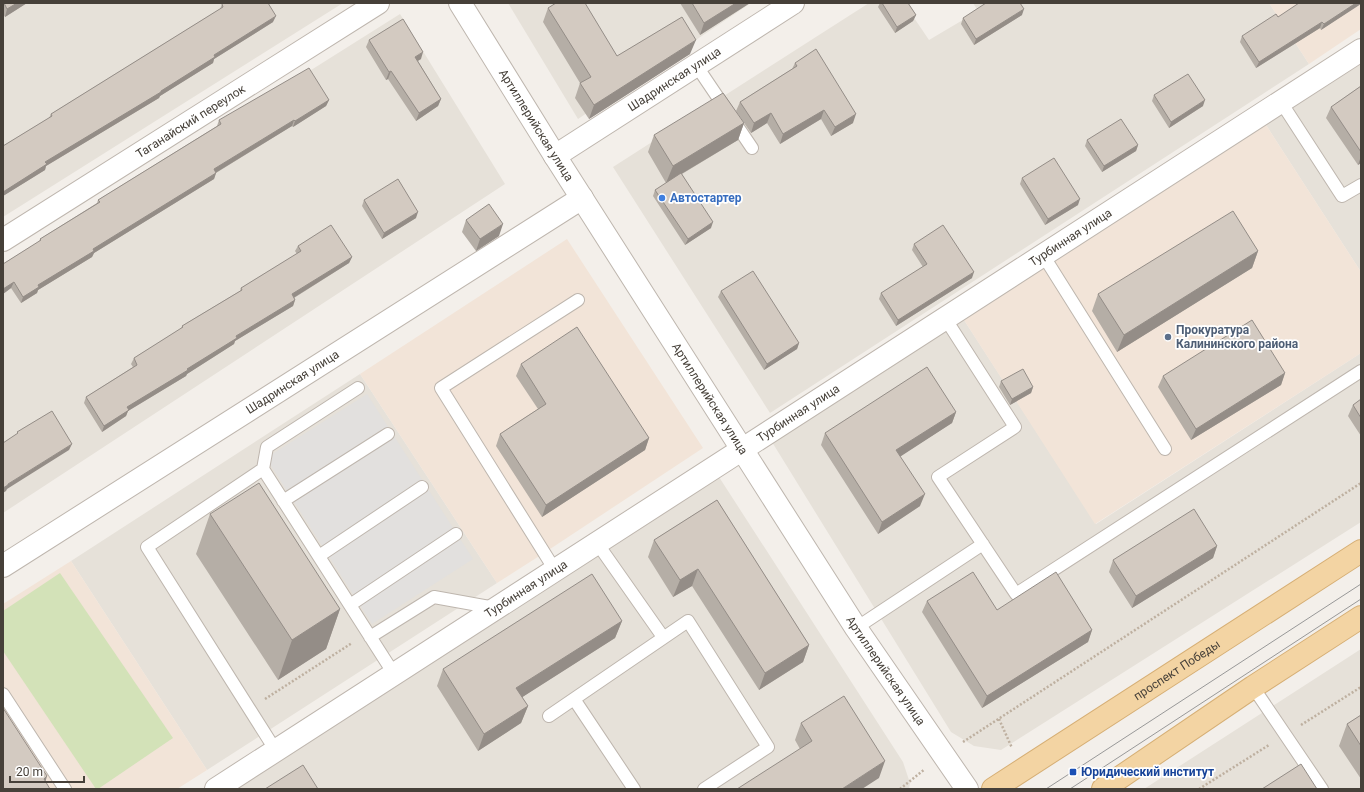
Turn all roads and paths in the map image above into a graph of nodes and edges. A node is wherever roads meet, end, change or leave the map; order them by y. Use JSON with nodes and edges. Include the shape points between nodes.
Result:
{"nodes":[{"id":1,"x":378,"y":3,"type":"edge"},
{"id":2,"x":460,"y":3,"type":"edge"},
{"id":3,"x":793,"y":3,"type":"edge"},
{"id":4,"x":1361,"y":50,"type":"edge"},
{"id":5,"x":696,"y":65,"type":"junction"},
{"id":6,"x":1281,"y":102,"type":"junction"},
{"id":7,"x":752,"y":148,"type":"dead end"},
{"id":8,"x":555,"y":156,"type":"junction"},
{"id":9,"x":1361,"y":185,"type":"edge"},
{"id":10,"x":582,"y":198,"type":"junction"},
{"id":11,"x":3,"y":240,"type":"edge"},
{"id":12,"x":1043,"y":255,"type":"junction"},
{"id":13,"x":578,"y":300,"type":"dead end"},
{"id":14,"x":945,"y":318,"type":"junction"},
{"id":15,"x":1361,"y":371,"type":"edge"},
{"id":16,"x":358,"y":388,"type":"dead end"},
{"id":17,"x":388,"y":434,"type":"dead end"},
{"id":18,"x":742,"y":449,"type":"junction"},
{"id":19,"x":1166,"y":449,"type":"dead end"},
{"id":20,"x":263,"y":469,"type":"junction"},
{"id":21,"x":1361,"y":483,"type":"edge"},
{"id":22,"x":422,"y":487,"type":"dead end"},
{"id":23,"x":283,"y":501,"type":"junction"},
{"id":24,"x":456,"y":534,"type":"dead end"},
{"id":25,"x":597,"y":543,"type":"junction"},
{"id":26,"x":983,"y":544,"type":"junction"},
{"id":27,"x":1361,"y":551,"type":"edge"},
{"id":28,"x":319,"y":556,"type":"junction"},
{"id":29,"x":3,"y":566,"type":"edge"},
{"id":30,"x":555,"y":570,"type":"junction"},
{"id":31,"x":350,"y":605,"type":"junction"},
{"id":32,"x":496,"y":608,"type":"junction"},
{"id":33,"x":1361,"y":617,"type":"edge"},
{"id":34,"x":856,"y":628,"type":"junction"},
{"id":35,"x":369,"y":635,"type":"junction"},
{"id":36,"x":663,"y":638,"type":"junction"},
{"id":37,"x":394,"y":674,"type":"junction"},
{"id":38,"x":1253,"y":687,"type":"junction"},
{"id":39,"x":1361,"y":687,"type":"edge"},
{"id":40,"x":3,"y":694,"type":"edge"},
{"id":41,"x":574,"y":699,"type":"junction"},
{"id":42,"x":249,"y":709,"type":"junction"},
{"id":43,"x":549,"y":716,"type":"dead end"},
{"id":44,"x":1286,"y":734,"type":"junction"},
{"id":45,"x":276,"y":751,"type":"junction"},
{"id":46,"x":943,"y":754,"type":"junction"},
{"id":47,"x":65,"y":789,"type":"edge"},
{"id":48,"x":216,"y":789,"type":"edge"},
{"id":49,"x":634,"y":789,"type":"edge"},
{"id":50,"x":704,"y":789,"type":"edge"},
{"id":51,"x":900,"y":789,"type":"edge"},
{"id":52,"x":967,"y":789,"type":"edge"},
{"id":53,"x":993,"y":789,"type":"edge"},
{"id":54,"x":1104,"y":789,"type":"edge"},
{"id":55,"x":1199,"y":789,"type":"edge"},
{"id":56,"x":1322,"y":789,"type":"edge"}],
"edges":[{"from":1,"to":11,"type":"street","name":"Таганайский переулок"},
{"from":2,"to":8,"type":"street","name":"Артиллерийская улица"},
{"from":3,"to":5,"type":"street","name":"Шадринская улица"},
{"from":4,"to":6,"type":"street","name":"Турбинная улица"},
{"from":5,"to":7,"type":"lane"},
{"from":5,"to":8,"type":"street","name":"Шадринская улица"},
{"from":6,"to":9,"type":"lane","via":[[1342,196]]},
{"from":6,"to":12,"type":"street","name":"Турбинная улица"},
{"from":8,"to":10,"type":"street","name":"Артиллерийская улица"},
{"from":10,"to":18,"type":"street","name":"Артиллерийская улица"},
{"from":10,"to":29,"type":"street","name":"Шадринская улица"},
{"from":12,"to":14,"type":"street","name":"Турбинная улица"},
{"from":12,"to":19,"type":"lane"},
{"from":13,"to":30,"type":"lane","via":[[441,388]]},
{"from":14,"to":18,"type":"street","name":"Турбинная улица"},
{"from":14,"to":26,"type":"lane","via":[[1015,427],[938,477]]},
{"from":15,"to":26,"type":"lane","via":[[1016,594]]},
{"from":16,"to":20,"type":"lane","via":[[267,447]]},
{"from":17,"to":23,"type":"lane"},
{"from":18,"to":25,"type":"street","name":"Турбинная улица"},
{"from":18,"to":34,"type":"street","name":"Артиллерийская улица"},
{"from":20,"to":23,"type":"lane"},
{"from":20,"to":42,"type":"lane","via":[[147,547]]},
{"from":21,"to":46,"type":"path"},
{"from":22,"to":28,"type":"lane"},
{"from":23,"to":28,"type":"lane"},
{"from":24,"to":31,"type":"lane"},
{"from":25,"to":30,"type":"street","name":"Турбинная улица"},
{"from":25,"to":36,"type":"lane"},
{"from":26,"to":34,"type":"lane"},
{"from":27,"to":53,"type":"main road","name":"проспект Победы"},
{"from":28,"to":31,"type":"lane"},
{"from":30,"to":32,"type":"street","name":"Турбинная улица"},
{"from":31,"to":35,"type":"lane"},
{"from":32,"to":35,"type":"lane","via":[[434,597]]},
{"from":32,"to":37,"type":"street","name":"Турбинная улица"},
{"from":33,"to":38,"type":"main road"},
{"from":34,"to":46,"type":"street","name":"Артиллерийская улица"},
{"from":35,"to":37,"type":"lane"},
{"from":35,"to":42,"type":"path"},
{"from":36,"to":41,"type":"lane"},
{"from":36,"to":50,"type":"lane","via":[[688,621],[768,746]]},
{"from":37,"to":45,"type":"street","name":"Турбинная улица"},
{"from":38,"to":44,"type":"lane"},
{"from":38,"to":54,"type":"main road"},
{"from":39,"to":44,"type":"path"},
{"from":40,"to":47,"type":"lane"},
{"from":41,"to":43,"type":"lane"},
{"from":41,"to":49,"type":"lane"},
{"from":42,"to":45,"type":"lane"},
{"from":44,"to":55,"type":"path"},
{"from":44,"to":56,"type":"lane"},
{"from":45,"to":48,"type":"street","name":"Турбинная улица"},
{"from":46,"to":51,"type":"path"},
{"from":46,"to":52,"type":"street","name":"Артиллерийская улица"}]}
